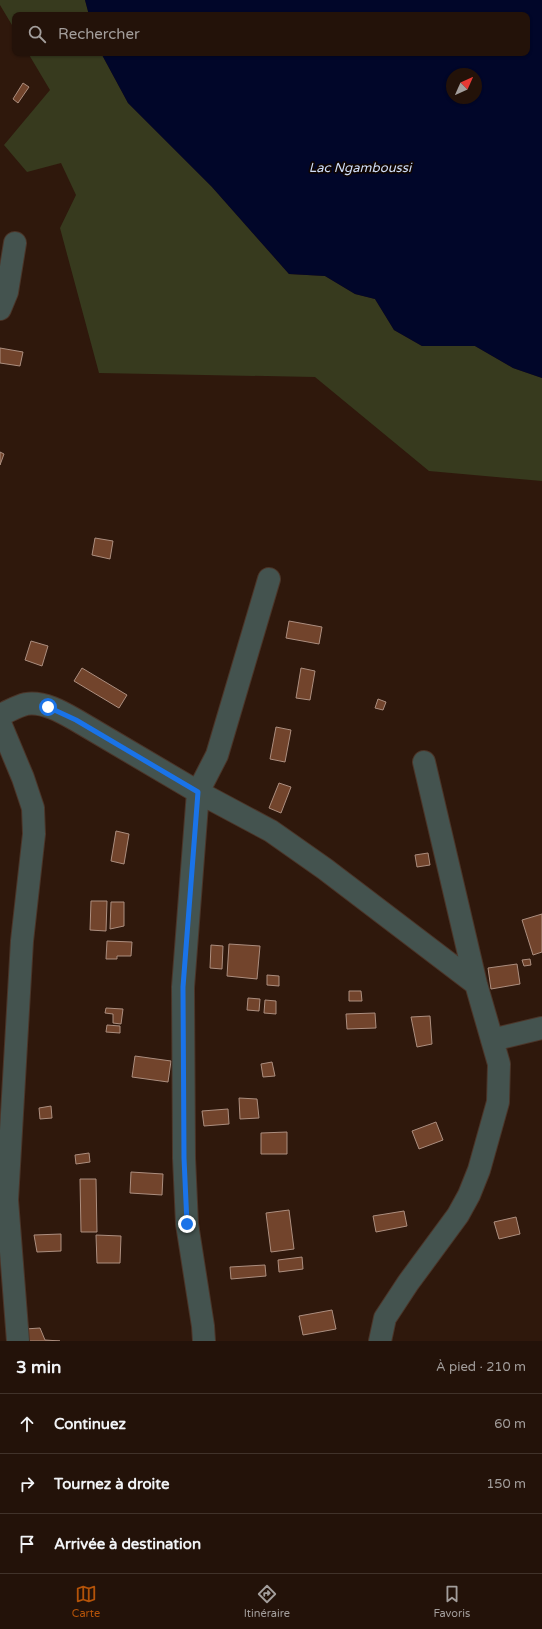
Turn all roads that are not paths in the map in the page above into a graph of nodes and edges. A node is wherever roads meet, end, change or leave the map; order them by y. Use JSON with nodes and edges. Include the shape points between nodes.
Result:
{"nodes":[{"id":1,"x":15,"y":243,"type":"dead end"},
{"id":2,"x":0,"y":309,"type":"edge"},
{"id":3,"x":269,"y":579,"type":"dead end"},
{"id":4,"x":0,"y":716,"type":"edge"},
{"id":5,"x":0,"y":723,"type":"edge"},
{"id":6,"x":424,"y":762,"type":"dead end"},
{"id":7,"x":198,"y":792,"type":"junction"},
{"id":8,"x":476,"y":984,"type":"junction"},
{"id":9,"x":542,"y":1028,"type":"edge"},
{"id":10,"x":492,"y":1040,"type":"junction"},
{"id":11,"x":18,"y":1341,"type":"edge"},
{"id":12,"x":204,"y":1341,"type":"edge"},
{"id":13,"x":380,"y":1341,"type":"edge"}],
"edges":[{"from":1,"to":2,"type":"street","via":[[7,292]]},
{"from":3,"to":7,"type":"street","via":[[217,755]]},
{"from":4,"to":7,"type":"street","via":[[25,704],[35,704],[62,712]]},
{"from":5,"to":11,"type":"street","via":[[33,808],[34,834],[22,941],[8,1200]]},
{"from":6,"to":8,"type":"street"},
{"from":7,"to":8,"type":"street","via":[[277,835]]},
{"from":7,"to":12,"type":"street","via":[[183,987],[184,1158],[187,1224],[204,1326]]},
{"from":8,"to":10,"type":"street"},
{"from":9,"to":10,"type":"street"},
{"from":10,"to":13,"type":"street","via":[[499,1064],[498,1102],[479,1170],[458,1215],[385,1318]]}]}
